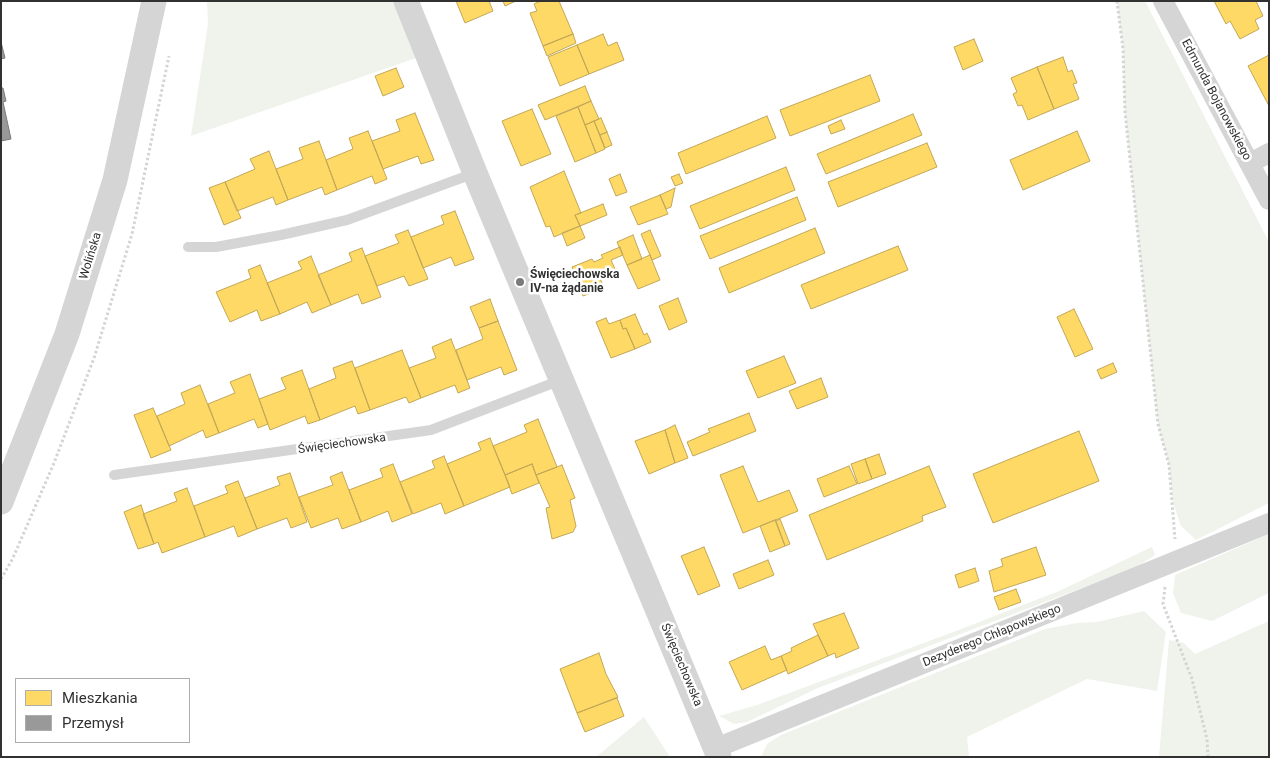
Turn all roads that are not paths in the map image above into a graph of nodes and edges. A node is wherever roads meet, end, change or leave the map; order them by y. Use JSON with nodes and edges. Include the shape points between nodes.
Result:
{"nodes":[{"id":1,"x":154,"y":1,"type":"edge"},
{"id":2,"x":406,"y":1,"type":"edge"},
{"id":3,"x":1163,"y":1,"type":"edge"},
{"id":4,"x":1269,"y":153,"type":"edge"},
{"id":5,"x":1250,"y":162,"type":"junction"},
{"id":6,"x":475,"y":173,"type":"junction"},
{"id":7,"x":1269,"y":200,"type":"edge"},
{"id":8,"x":188,"y":247,"type":"dead end"},
{"id":9,"x":562,"y":380,"type":"junction"},
{"id":10,"x":114,"y":475,"type":"dead end"},
{"id":11,"x":1,"y":502,"type":"edge"},
{"id":12,"x":1269,"y":523,"type":"edge"},
{"id":13,"x":718,"y":752,"type":"edge"}],
"edges":[{"from":1,"to":11,"type":"street","name":"Wolińska","via":[[115,180],[67,334]]},
{"from":2,"to":6,"type":"street","name":"Święciechowska"},
{"from":3,"to":5,"type":"street","name":"Edmunda Bojanowskiego"},
{"from":4,"to":5,"type":"street"},
{"from":5,"to":7,"type":"street","name":"Edmunda Bojanowskiego"},
{"from":6,"to":8,"type":"lane","via":[[347,220],[216,247]]},
{"from":6,"to":9,"type":"street","name":"Święciechowska"},
{"from":9,"to":10,"type":"lane","name":"Święciechowska","via":[[431,430]]},
{"from":9,"to":13,"type":"street","name":"Święciechowska"},
{"from":12,"to":13,"type":"street","name":"Dezyderego Chłapowskiego"}]}
